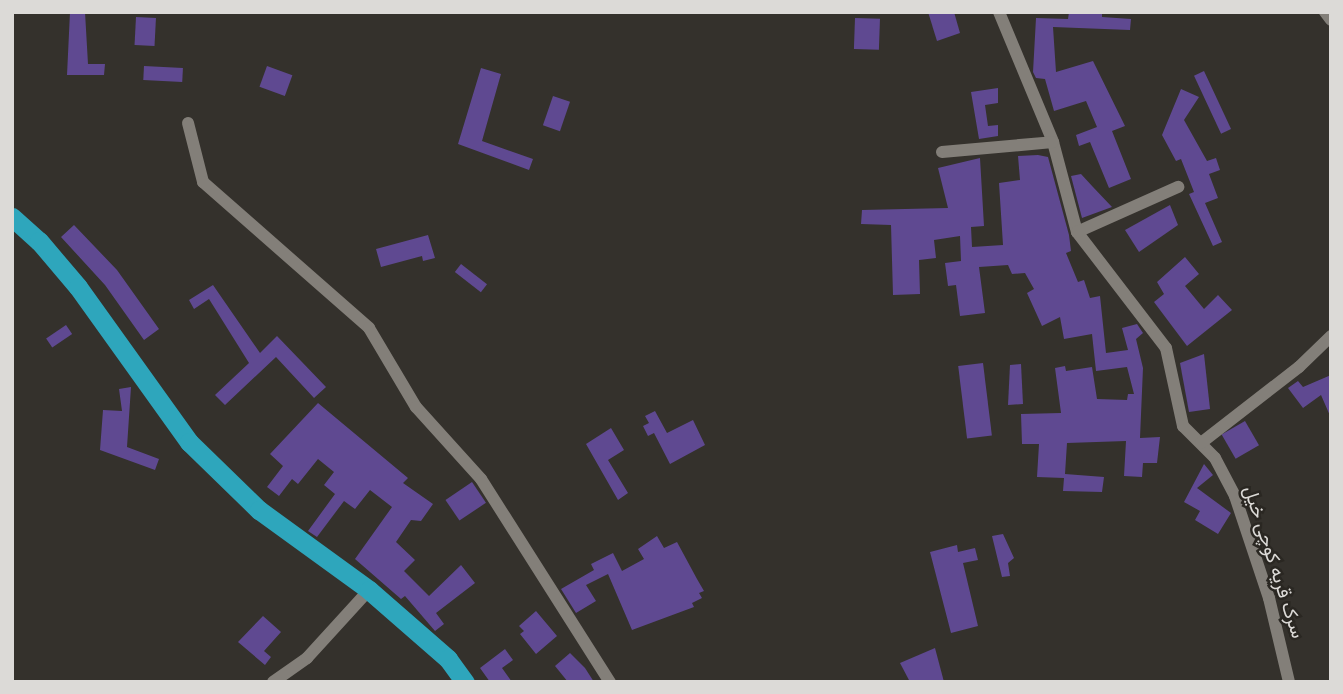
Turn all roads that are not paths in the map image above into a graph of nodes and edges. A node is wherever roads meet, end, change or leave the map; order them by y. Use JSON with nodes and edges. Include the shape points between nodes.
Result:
{"nodes":[{"id":1,"x":999,"y":12,"type":"edge"},
{"id":2,"x":1325,"y":12,"type":"edge"},
{"id":3,"x":1331,"y":20,"type":"edge"},
{"id":4,"x":188,"y":124,"type":"dead end"},
{"id":5,"x":1053,"y":142,"type":"junction"},
{"id":6,"x":942,"y":152,"type":"dead end"},
{"id":7,"x":1178,"y":187,"type":"dead end"},
{"id":8,"x":12,"y":217,"type":"edge"},
{"id":9,"x":1077,"y":232,"type":"junction"},
{"id":10,"x":1331,"y":336,"type":"edge"},
{"id":11,"x":1201,"y":443,"type":"junction"},
{"id":12,"x":369,"y":590,"type":"junction"},
{"id":13,"x":273,"y":682,"type":"edge"},
{"id":14,"x":465,"y":682,"type":"edge"},
{"id":15,"x":610,"y":682,"type":"edge"},
{"id":16,"x":1289,"y":682,"type":"edge"}],
"edges":[{"from":1,"to":5,"type":"street","name":"سرک قریه کوچی خیل"},
{"from":2,"to":3,"type":"street"},
{"from":4,"to":15,"type":"street","via":[[203,182],[369,328],[416,407],[481,479]]},
{"from":5,"to":6,"type":"street"},
{"from":5,"to":9,"type":"street","name":"سرک قریه کوچی خیل"},
{"from":7,"to":9,"type":"street"},
{"from":8,"to":12,"type":"highway","via":[[40,241],[78,287],[189,442],[259,510]]},
{"from":9,"to":11,"type":"street","name":"سرک قریه کوچی خیل","via":[[1166,348],[1183,426]]},
{"from":10,"to":11,"type":"street","via":[[1299,367]]},
{"from":11,"to":16,"type":"street","name":"سرک قریه کوچی خیل","via":[[1236,496],[1269,598]]},
{"from":12,"to":13,"type":"street","via":[[306,657]]},
{"from":12,"to":14,"type":"highway","via":[[447,659]]}]}
